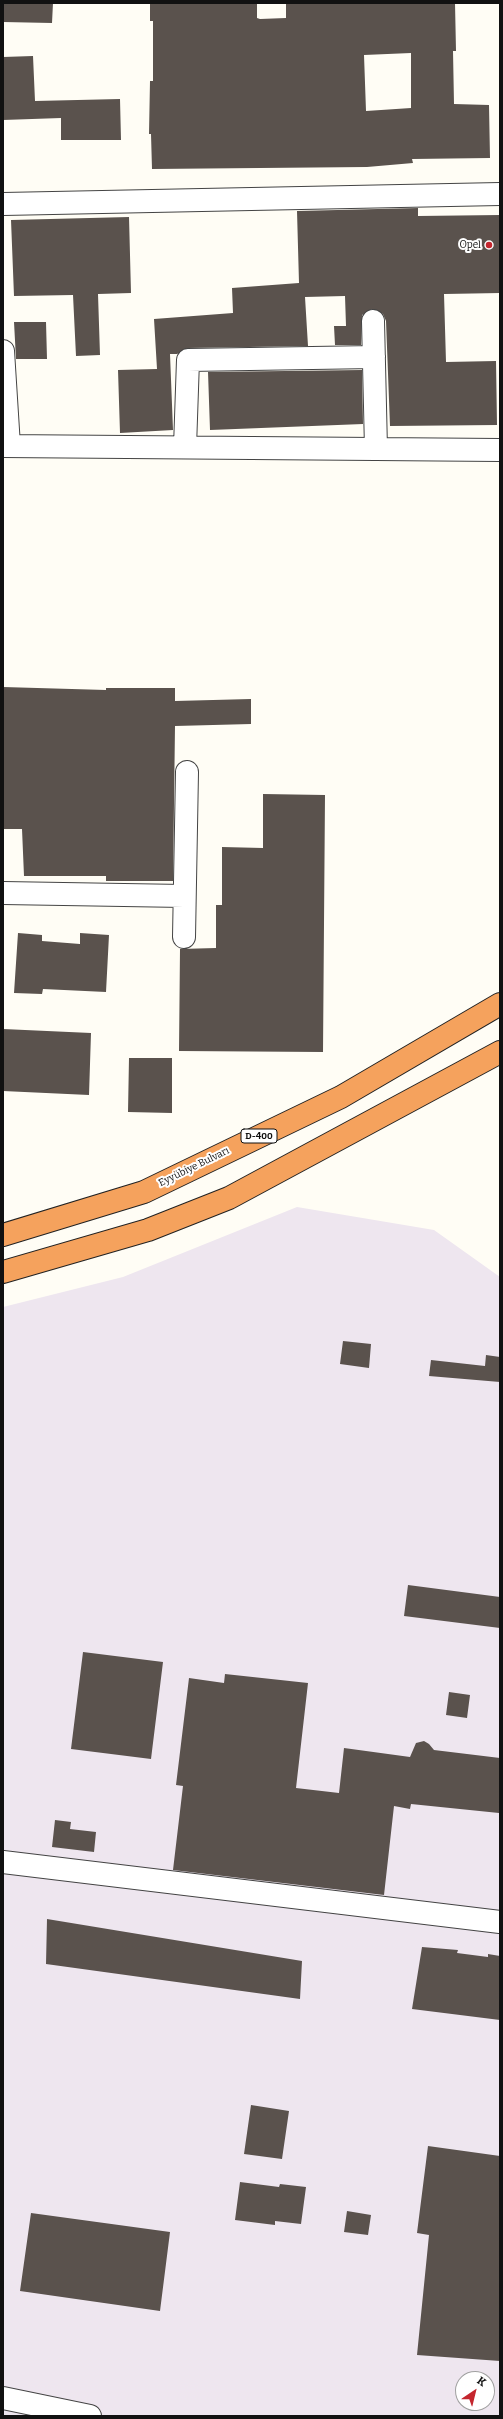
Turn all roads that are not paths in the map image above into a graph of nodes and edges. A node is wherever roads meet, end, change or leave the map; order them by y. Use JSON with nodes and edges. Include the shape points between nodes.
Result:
{"nodes":[{"id":1,"x":500,"y":194,"type":"edge"},
{"id":2,"x":3,"y":204,"type":"edge"},
{"id":3,"x":373,"y":321,"type":"dead end"},
{"id":4,"x":3,"y":351,"type":"edge"},
{"id":5,"x":374,"y":357,"type":"junction"},
{"id":6,"x":6,"y":446,"type":"edge"},
{"id":7,"x":185,"y":447,"type":"junction"},
{"id":8,"x":376,"y":449,"type":"junction"},
{"id":9,"x":500,"y":450,"type":"edge"},
{"id":10,"x":187,"y":772,"type":"dead end"},
{"id":11,"x":3,"y":894,"type":"edge"},
{"id":12,"x":184,"y":896,"type":"junction"},
{"id":13,"x":184,"y":937,"type":"dead end"},
{"id":14,"x":500,"y":1004,"type":"edge"},
{"id":15,"x":500,"y":1052,"type":"edge"},
{"id":16,"x":3,"y":1235,"type":"edge"},
{"id":17,"x":3,"y":1272,"type":"edge"},
{"id":18,"x":3,"y":1862,"type":"edge"},
{"id":19,"x":500,"y":1922,"type":"edge"},
{"id":20,"x":3,"y":2398,"type":"edge"},
{"id":21,"x":90,"y":2416,"type":"edge"}],
"edges":[{"from":1,"to":2,"type":"street"},
{"from":3,"to":5,"type":"street"},
{"from":4,"to":6,"type":"street"},
{"from":5,"to":7,"type":"street","via":[[188,360]]},
{"from":5,"to":8,"type":"street"},
{"from":6,"to":7,"type":"street"},
{"from":7,"to":8,"type":"street"},
{"from":8,"to":9,"type":"street"},
{"from":10,"to":12,"type":"street"},
{"from":11,"to":12,"type":"street"},
{"from":12,"to":13,"type":"street"},
{"from":14,"to":16,"type":"highway","name":"Eyyübiye Bulvarı","number":"D-400","via":[[341,1097],[144,1192]]},
{"from":15,"to":17,"type":"highway","via":[[229,1198],[148,1230]]},
{"from":18,"to":19,"type":"street"},
{"from":20,"to":21,"type":"street"}]}
